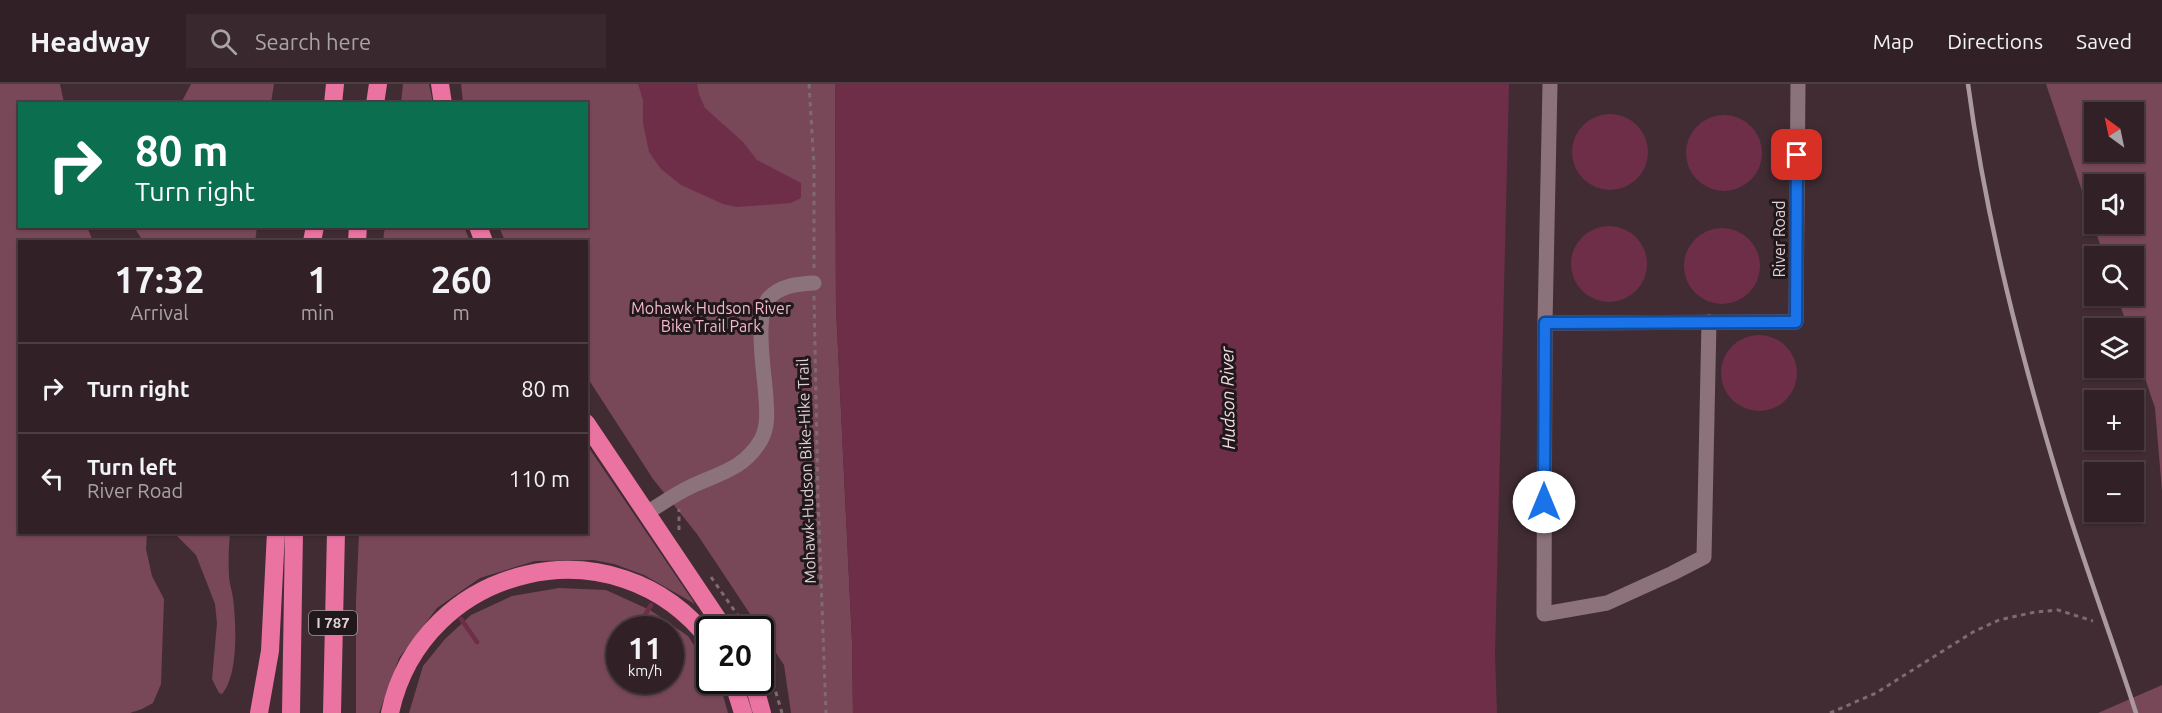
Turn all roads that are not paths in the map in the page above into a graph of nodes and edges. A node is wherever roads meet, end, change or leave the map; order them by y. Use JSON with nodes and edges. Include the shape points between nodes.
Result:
{"nodes":[{"id":1,"x":335,"y":84,"type":"edge"},
{"id":2,"x":378,"y":84,"type":"edge"},
{"id":3,"x":440,"y":84,"type":"edge"},
{"id":4,"x":1550,"y":84,"type":"edge"},
{"id":5,"x":1798,"y":84,"type":"edge"},
{"id":6,"x":333,"y":102,"type":"edge"},
{"id":7,"x":375,"y":102,"type":"edge"},
{"id":8,"x":443,"y":102,"type":"edge"},
{"id":9,"x":814,"y":283,"type":"road end"},
{"id":10,"x":1708,"y":322,"type":"junction"},
{"id":11,"x":1545,"y":323,"type":"junction"},
{"id":12,"x":588,"y":426,"type":"edge"},
{"id":13,"x":646,"y":513,"type":"junction"},
{"id":14,"x":276,"y":534,"type":"edge"},
{"id":15,"x":294,"y":534,"type":"edge"},
{"id":16,"x":336,"y":534,"type":"edge"},
{"id":17,"x":716,"y":616,"type":"edge"},
{"id":18,"x":696,"y":626,"type":"edge"},
{"id":19,"x":737,"y":694,"type":"edge"},
{"id":20,"x":757,"y":694,"type":"edge"},
{"id":21,"x":259,"y":713,"type":"edge"},
{"id":22,"x":291,"y":713,"type":"edge"},
{"id":23,"x":332,"y":713,"type":"edge"},
{"id":24,"x":390,"y":713,"type":"edge"},
{"id":25,"x":743,"y":713,"type":"edge"},
{"id":26,"x":762,"y":713,"type":"edge"}],
"edges":[{"from":1,"to":6,"type":"highway"},
{"from":2,"to":7,"type":"highway"},
{"from":3,"to":8,"type":"highway"},
{"from":4,"to":11,"type":"street"},
{"from":5,"to":10,"type":"street","name":"River Road","via":[[1796,322]]},
{"from":9,"to":13,"type":"street","via":[[782,289],[764,309],[767,421],[752,453],[733,469],[682,491]]},
{"from":10,"to":11,"type":"street"},
{"from":10,"to":11,"type":"street","via":[[1704,556],[1607,603],[1544,614]]},
{"from":12,"to":13,"type":"highway"},
{"from":13,"to":17,"type":"highway"},
{"from":14,"to":21,"type":"highway","via":[[270,651]]},
{"from":15,"to":22,"type":"highway","number":"I 787"},
{"from":16,"to":23,"type":"highway","number":"I 787"},
{"from":18,"to":24,"type":"highway","via":[[649,590],[597,572],[530,573],[508,579],[484,588],[442,617],[412,656]]},
{"from":19,"to":25,"type":"highway"},
{"from":20,"to":26,"type":"highway"}]}
